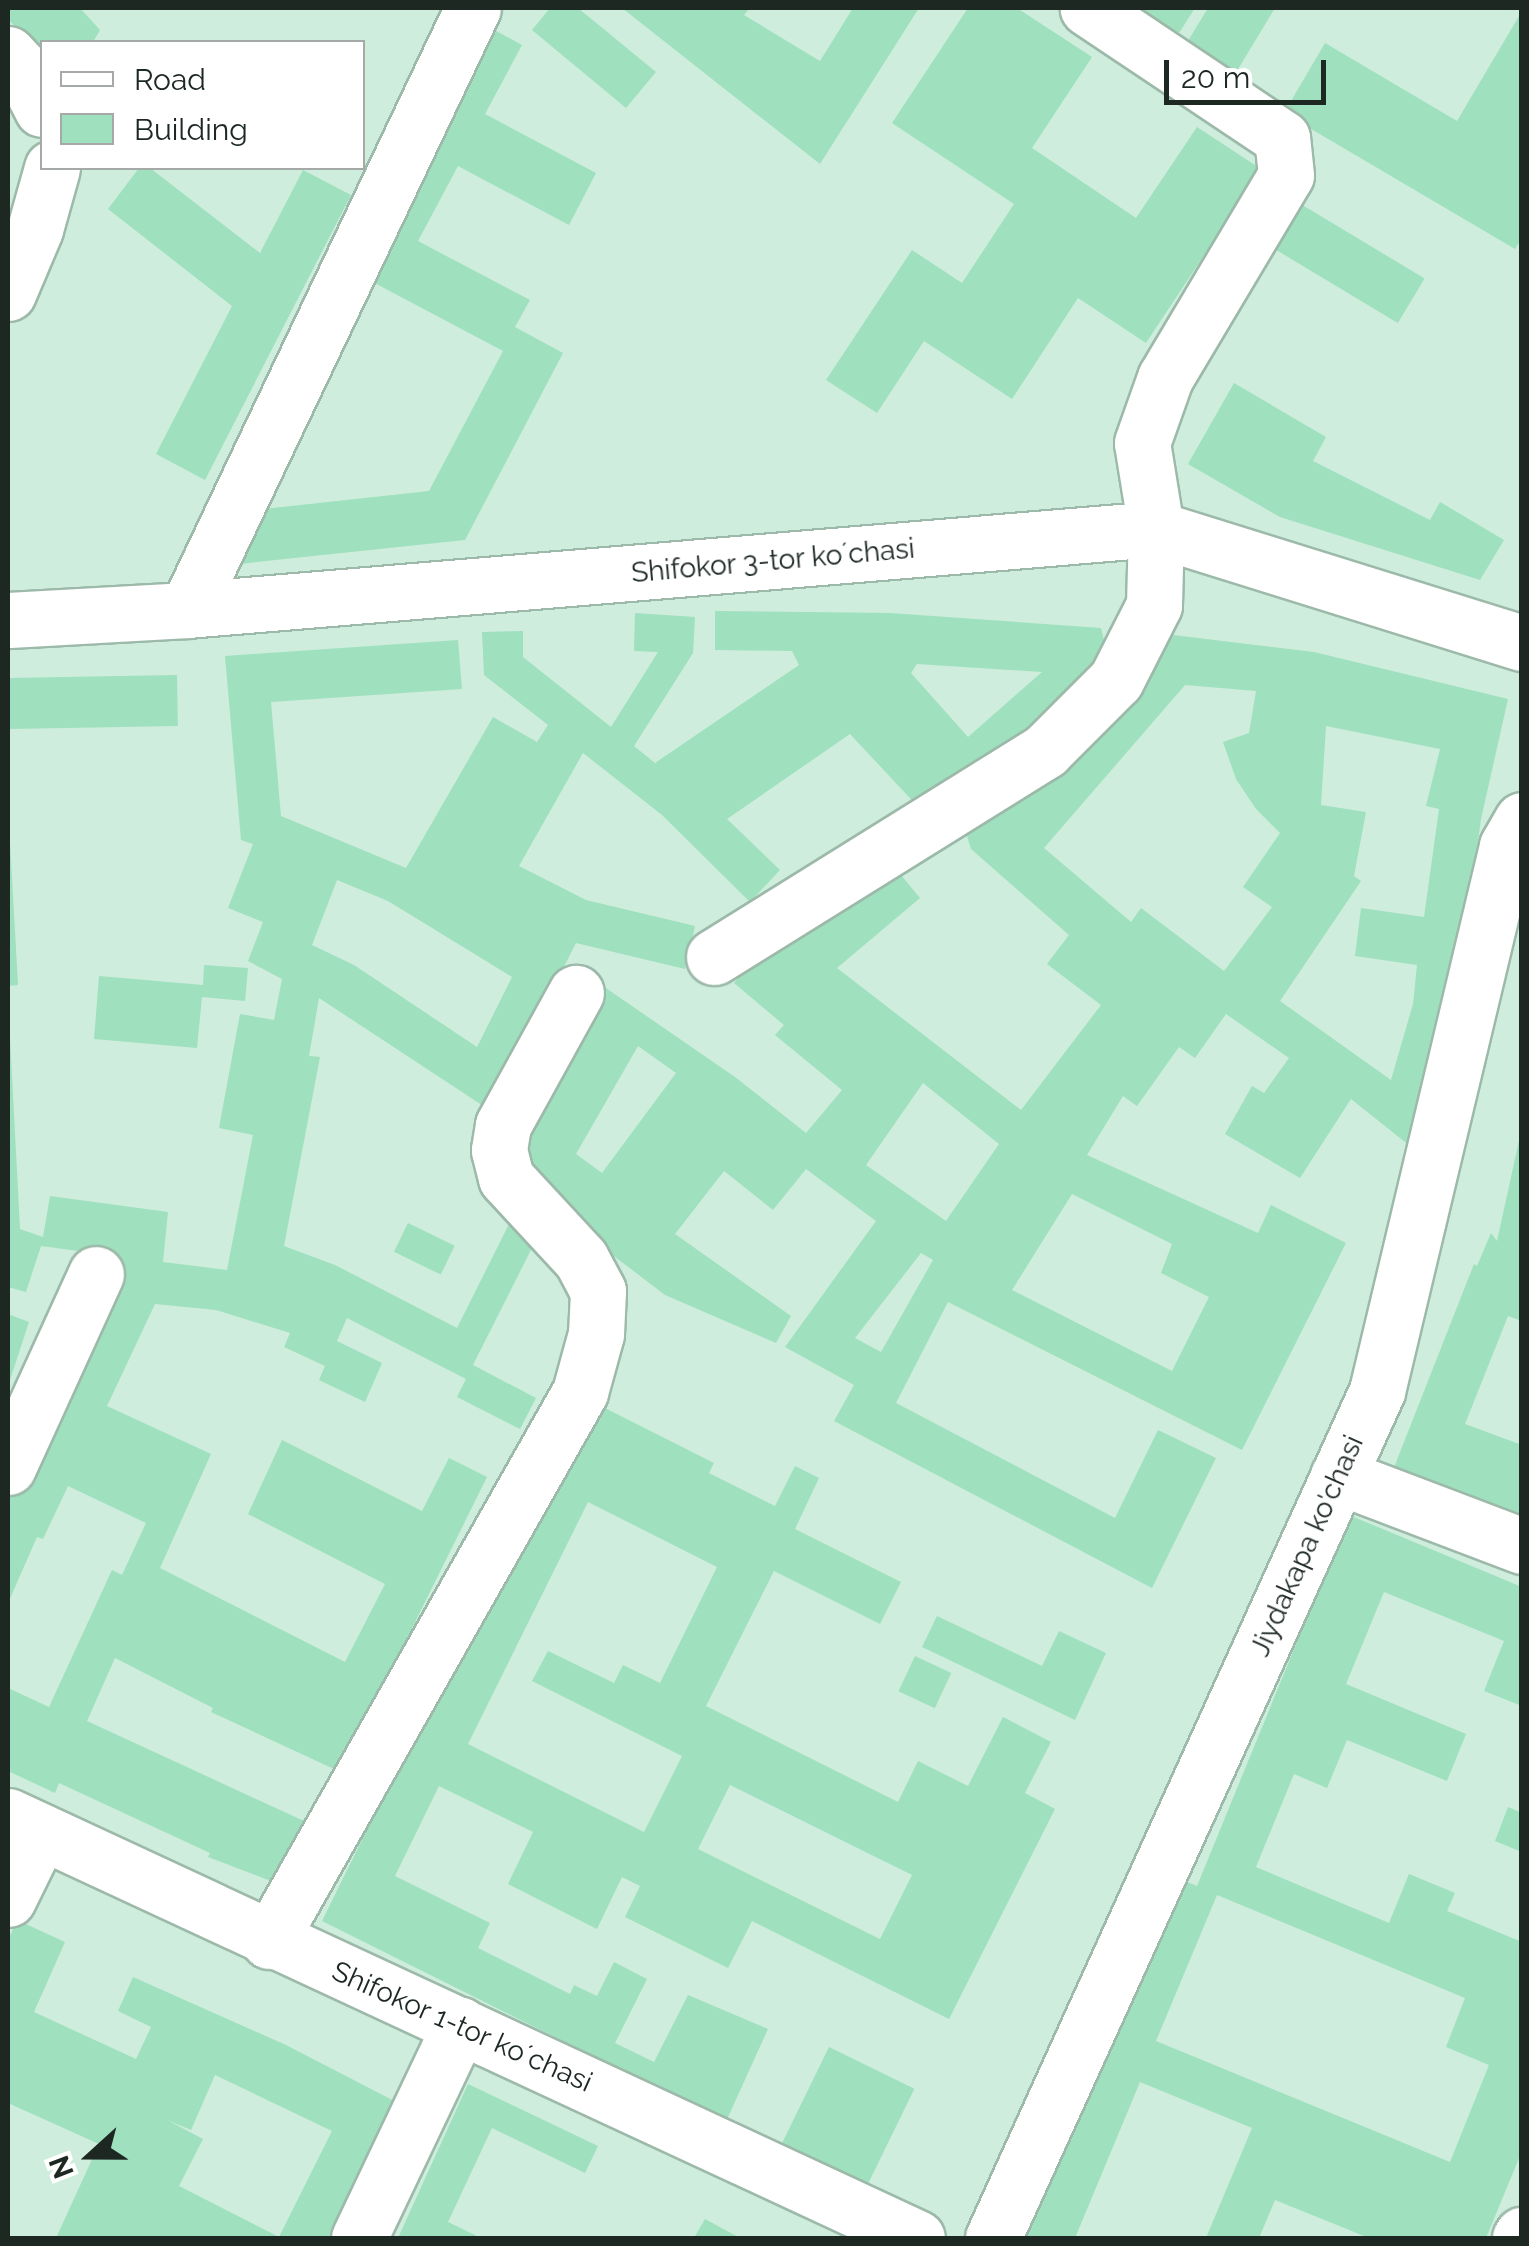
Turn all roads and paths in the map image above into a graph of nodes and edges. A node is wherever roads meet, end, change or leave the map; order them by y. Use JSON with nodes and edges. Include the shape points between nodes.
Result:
{"nodes":[{"id":1,"x":473,"y":8,"type":"edge"},
{"id":2,"x":1088,"y":8,"type":"edge"},
{"id":3,"x":8,"y":54,"type":"edge"},
{"id":4,"x":40,"y":105,"type":"edge"},
{"id":5,"x":51,"y":170,"type":"edge"},
{"id":6,"x":8,"y":293,"type":"edge"},
{"id":7,"x":1156,"y":530,"type":"junction"},
{"id":8,"x":187,"y":610,"type":"junction"},
{"id":9,"x":8,"y":620,"type":"edge"},
{"id":10,"x":1522,"y":642,"type":"edge"},
{"id":11,"x":1522,"y":820,"type":"edge"},
{"id":12,"x":714,"y":957,"type":"dead end"},
{"id":13,"x":576,"y":993,"type":"dead end"},
{"id":14,"x":96,"y":1274,"type":"dead end"},
{"id":15,"x":8,"y":1467,"type":"edge"},
{"id":16,"x":1338,"y":1476,"type":"junction"},
{"id":17,"x":1522,"y":1546,"type":"edge"},
{"id":18,"x":24,"y":1824,"type":"edge"},
{"id":19,"x":8,"y":1899,"type":"edge"},
{"id":20,"x":269,"y":1941,"type":"junction"},
{"id":21,"x":460,"y":2025,"type":"junction"},
{"id":22,"x":359,"y":2238,"type":"edge"},
{"id":23,"x":917,"y":2238,"type":"edge"},
{"id":24,"x":993,"y":2238,"type":"edge"}],
"edges":[{"from":1,"to":8,"type":"street"},
{"from":2,"to":7,"type":"street","via":[[1282,138],[1286,175],[1165,378],[1142,443]]},
{"from":3,"to":4,"type":"street"},
{"from":5,"to":6,"type":"street"},
{"from":7,"to":8,"type":"street","name":"Shifokor 3-tor koʼchasi"},
{"from":7,"to":10,"type":"street","name":"Shifokor 3-tor koʼchasi"},
{"from":7,"to":12,"type":"street","via":[[1154,606],[1116,680],[1046,751]]},
{"from":8,"to":9,"type":"street","name":"Shifokor 3-tor koʼchasi"},
{"from":11,"to":16,"type":"street","name":"Jiydakapa ko'chasi","via":[[1507,846],[1377,1392]]},
{"from":13,"to":20,"type":"street","via":[[504,1125],[499,1150],[506,1178],[581,1259],[598,1291],[596,1334],[580,1392]]},
{"from":14,"to":15,"type":"street"},
{"from":16,"to":17,"type":"street"},
{"from":16,"to":24,"type":"street","name":"Jiydakapa ko'chasi"},
{"from":18,"to":19,"type":"street"},
{"from":18,"to":20,"type":"street","name":"Shifokor 1-tor koʼchasi"},
{"from":20,"to":21,"type":"street","name":"Shifokor 1-tor koʼchasi"},
{"from":21,"to":22,"type":"street"},
{"from":21,"to":23,"type":"street","name":"Shifokor 1-tor koʼchasi"}]}
